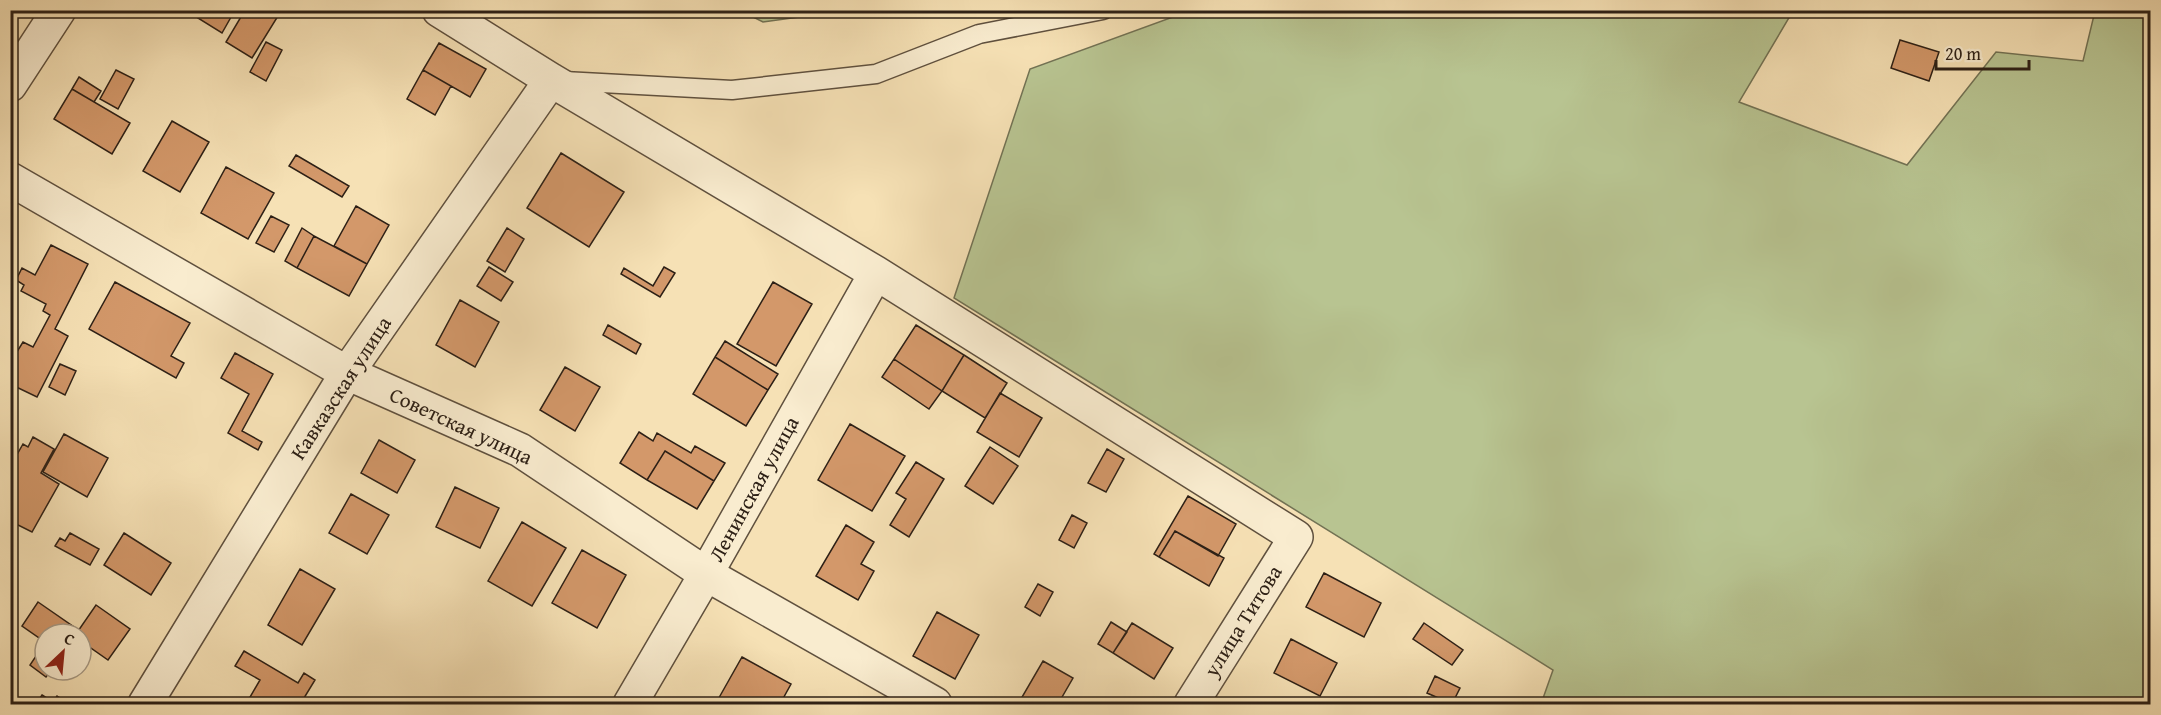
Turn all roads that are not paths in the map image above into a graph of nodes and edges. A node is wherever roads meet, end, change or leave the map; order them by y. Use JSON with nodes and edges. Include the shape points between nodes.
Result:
{"nodes":[{"id":1,"x":59,"y":10,"type":"edge"},
{"id":2,"x":439,"y":10,"type":"edge"},
{"id":3,"x":1103,"y":10,"type":"edge"},
{"id":4,"x":551,"y":80,"type":"junction"},
{"id":5,"x":10,"y":85,"type":"edge"},
{"id":6,"x":10,"y":179,"type":"edge"},
{"id":7,"x":876,"y":273,"type":"junction"},
{"id":8,"x":347,"y":373,"type":"junction"},
{"id":9,"x":706,"y":574,"type":"junction"},
{"id":10,"x":145,"y":705,"type":"edge"},
{"id":11,"x":630,"y":705,"type":"edge"},
{"id":12,"x":935,"y":705,"type":"edge"},
{"id":13,"x":1191,"y":705,"type":"edge"}],
"edges":[{"from":1,"to":5,"type":"street"},
{"from":2,"to":4,"type":"street"},
{"from":3,"to":4,"type":"lane","via":[[979,34],[876,75],[732,90]]},
{"from":4,"to":7,"type":"street"},
{"from":4,"to":8,"type":"street","name":"Кавказская улица"},
{"from":6,"to":8,"type":"street","name":"Советская улица"},
{"from":7,"to":9,"type":"street","name":"Ленинская улица"},
{"from":7,"to":13,"type":"street","name":"улица Титова","via":[[1296,537]]},
{"from":8,"to":9,"type":"street","name":"Советская улица","via":[[520,450]]},
{"from":8,"to":10,"type":"street","name":"Кавказская улица"},
{"from":9,"to":11,"type":"street","name":"Ленинская улица"},
{"from":9,"to":12,"type":"street","name":"Советская улица"}]}
